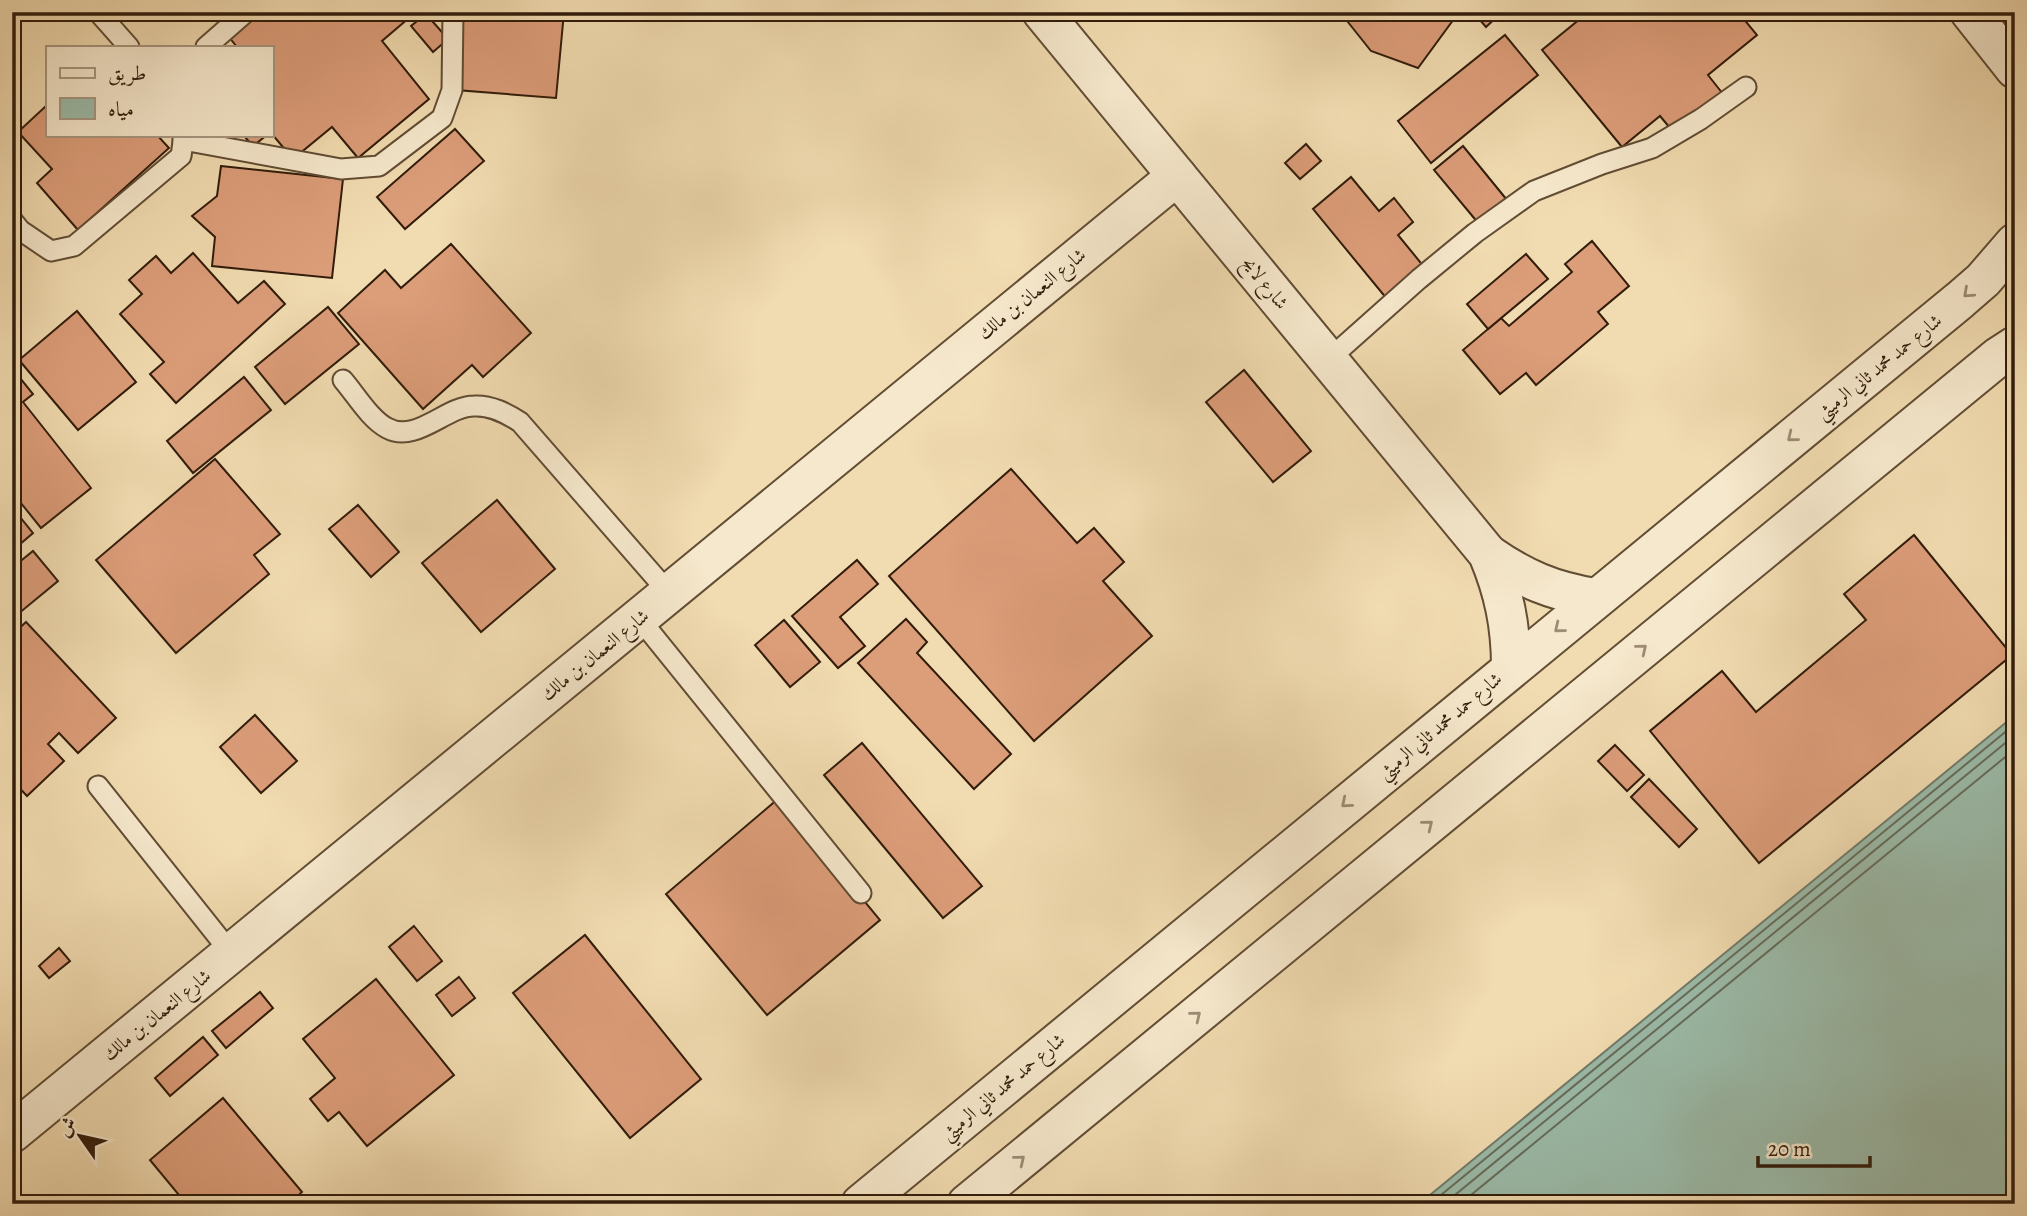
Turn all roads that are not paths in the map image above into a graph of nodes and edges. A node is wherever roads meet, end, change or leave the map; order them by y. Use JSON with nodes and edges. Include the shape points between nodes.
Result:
{"nodes":[{"id":1,"x":98,"y":12,"type":"edge"},
{"id":2,"x":246,"y":12,"type":"edge"},
{"id":3,"x":453,"y":12,"type":"edge"},
{"id":4,"x":1042,"y":12,"type":"edge"},
{"id":5,"x":1970,"y":12,"type":"edge"},
{"id":6,"x":128,"y":46,"type":"edge"},
{"id":7,"x":207,"y":46,"type":"edge"},
{"id":8,"x":2015,"y":69,"type":"edge"},
{"id":9,"x":1746,"y":88,"type":"dead end"},
{"id":10,"x":183,"y":137,"type":"edge"},
{"id":11,"x":1177,"y":176,"type":"junction"},
{"id":12,"x":12,"y":220,"type":"edge"},
{"id":13,"x":2015,"y":243,"type":"edge"},
{"id":14,"x":2015,"y":346,"type":"edge"},
{"id":15,"x":1328,"y":360,"type":"junction"},
{"id":16,"x":343,"y":380,"type":"dead end"},
{"id":17,"x":1488,"y":554,"type":"junction"},
{"id":18,"x":669,"y":593,"type":"junction"},
{"id":19,"x":1595,"y":598,"type":"junction"},
{"id":20,"x":639,"y":618,"type":"junction"},
{"id":21,"x":1511,"y":667,"type":"junction"},
{"id":22,"x":97,"y":786,"type":"dead end"},
{"id":23,"x":861,"y":893,"type":"dead end"},
{"id":24,"x":231,"y":953,"type":"junction"},
{"id":25,"x":12,"y":1133,"type":"edge"},
{"id":26,"x":860,"y":1204,"type":"edge"},
{"id":27,"x":967,"y":1204,"type":"edge"}],
"edges":[{"from":1,"to":6,"type":"lane"},
{"from":2,"to":7,"type":"lane"},
{"from":3,"to":10,"type":"lane","via":[[452,90],[442,118],[379,166],[341,169]]},
{"from":4,"to":11,"type":"street","name":"شارع لايح"},
{"from":5,"to":8,"type":"street"},
{"from":9,"to":15,"type":"lane","via":[[1652,148],[1534,191],[1475,233]]},
{"from":10,"to":12,"type":"lane","via":[[181,156],[74,246],[51,251]]},
{"from":11,"to":15,"type":"street","name":"شارع لايح"},
{"from":11,"to":18,"type":"street","name":"شارع النعمان بن مالك"},
{"from":13,"to":19,"type":"street","name":"شارع حمد محمد ثاني الرميثي","one_way":true,"via":[[1960,300]]},
{"from":27,"to":14,"type":"street","one_way":true},
{"from":15,"to":17,"type":"street","name":"شارع لايح"},
{"from":16,"to":18,"type":"lane","via":[[380,424],[391,430],[412,430],[466,406],[504,412],[520,422]]},
{"from":17,"to":19,"type":"street","name":"شارع لايح","via":[[1538,584]]},
{"from":17,"to":21,"type":"street","name":"شارع لايح","via":[[1507,610]]},
{"from":18,"to":20,"type":"street","name":"شارع النعمان بن مالك"},
{"from":19,"to":21,"type":"street","name":"شارع حمد محمد ثاني الرميثي","one_way":true},
{"from":20,"to":23,"type":"lane"},
{"from":20,"to":24,"type":"street","name":"شارع النعمان بن مالك"},
{"from":21,"to":26,"type":"street","name":"شارع حمد محمد ثاني الرميثي","one_way":true},
{"from":22,"to":24,"type":"lane"},
{"from":24,"to":25,"type":"street","name":"شارع النعمان بن مالك"}]}
